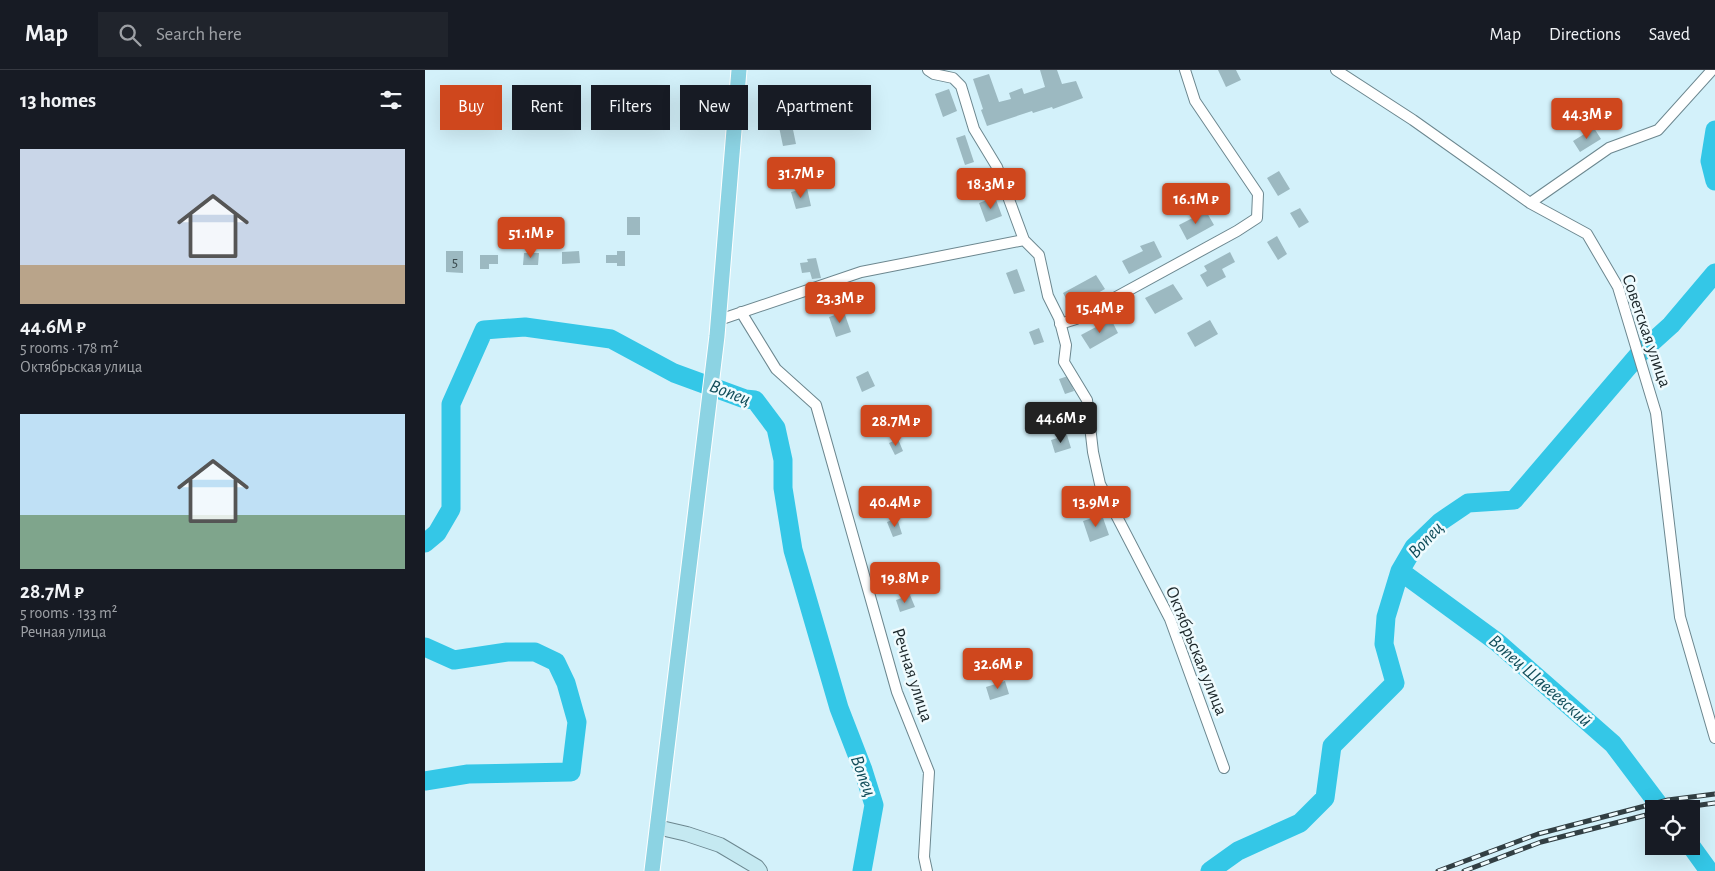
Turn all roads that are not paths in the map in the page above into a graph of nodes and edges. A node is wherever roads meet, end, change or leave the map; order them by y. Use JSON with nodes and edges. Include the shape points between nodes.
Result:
{"nodes":[{"id":1,"x":739,"y":70,"type":"edge"},
{"id":2,"x":928,"y":70,"type":"edge"},
{"id":3,"x":1185,"y":70,"type":"edge"},
{"id":4,"x":1336,"y":70,"type":"edge"},
{"id":5,"x":1712,"y":70,"type":"edge"},
{"id":6,"x":1531,"y":203,"type":"junction"},
{"id":7,"x":1025,"y":240,"type":"junction"},
{"id":8,"x":741,"y":312,"type":"junction"},
{"id":9,"x":719,"y":320,"type":"junction"},
{"id":10,"x":1060,"y":324,"type":"junction"},
{"id":11,"x":1715,"y":738,"type":"edge"},
{"id":12,"x":1224,"y":768,"type":"dead end"},
{"id":13,"x":657,"y":827,"type":"junction"},
{"id":14,"x":652,"y":871,"type":"edge"},
{"id":15,"x":760,"y":871,"type":"edge"},
{"id":16,"x":927,"y":871,"type":"edge"}],
"edges":[{"from":1,"to":9,"type":"main road"},
{"from":2,"to":7,"type":"street","name":"Октябрьская улица","via":[[953,78],[961,86],[974,129],[997,167]]},
{"from":3,"to":10,"type":"street","via":[[1195,101],[1258,194],[1257,218],[1076,319]]},
{"from":4,"to":6,"type":"street","name":"Советская улица"},
{"from":5,"to":6,"type":"street","via":[[1658,130],[1609,148]]},
{"from":6,"to":11,"type":"street","name":"Советская улица","via":[[1587,234],[1617,287],[1656,413],[1680,618]]},
{"from":7,"to":8,"type":"street","via":[[861,272]]},
{"from":7,"to":10,"type":"street","name":"Октябрьская улица","via":[[1039,255],[1048,296]]},
{"from":8,"to":9,"type":"street"},
{"from":8,"to":16,"type":"street","name":"Речная улица","via":[[777,369],[816,405],[897,692],[929,772],[924,857]]},
{"from":9,"to":13,"type":"main road"},
{"from":10,"to":12,"type":"street","name":"Октябрьская улица","via":[[1066,344],[1064,362],[1087,400],[1100,484],[1170,619]]},
{"from":13,"to":14,"type":"main road"},
{"from":13,"to":15,"type":"street","via":[[720,845]]}]}
